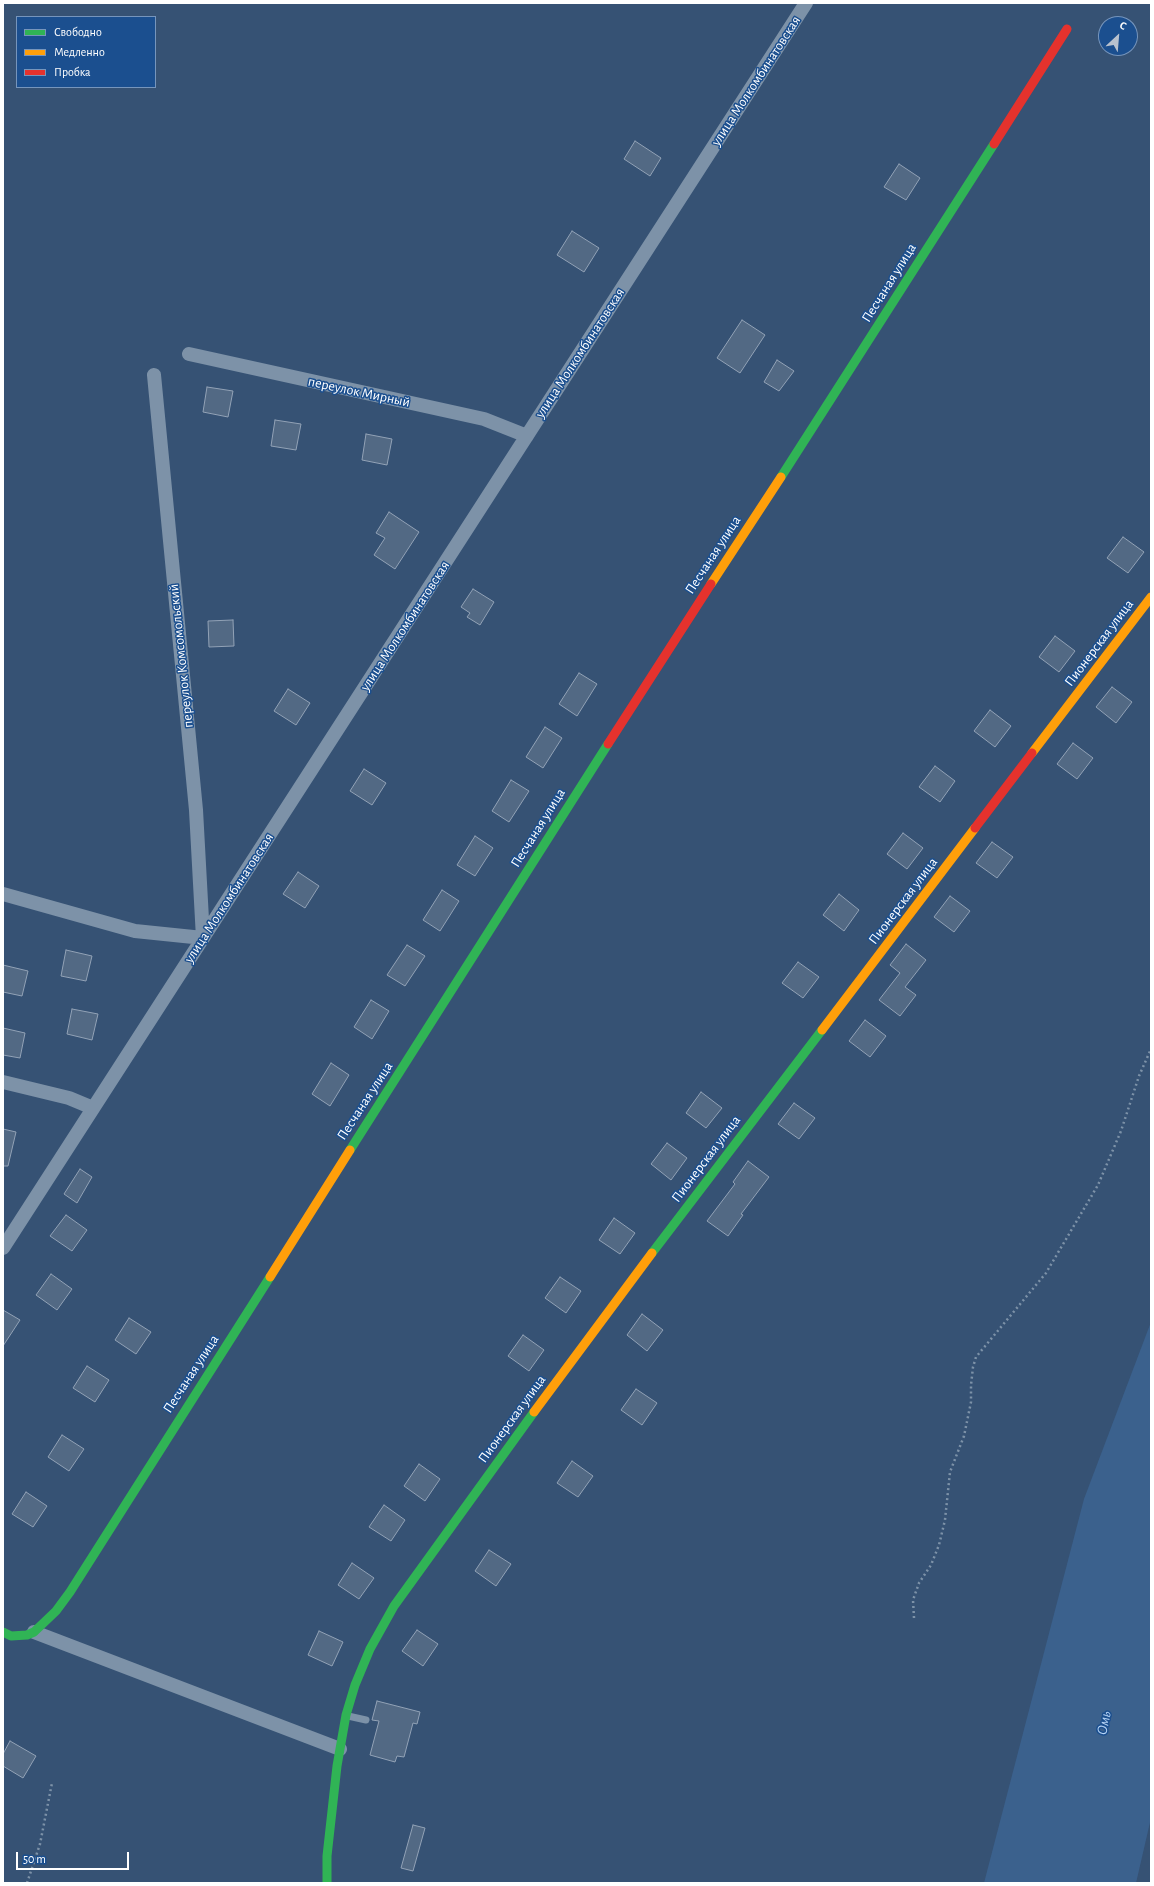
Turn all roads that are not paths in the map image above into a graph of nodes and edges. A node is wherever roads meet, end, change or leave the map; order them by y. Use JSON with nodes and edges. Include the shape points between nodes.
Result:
{"nodes":[{"id":1,"x":806,"y":3,"type":"edge"},
{"id":2,"x":1067,"y":29,"type":"dead end"},
{"id":3,"x":189,"y":354,"type":"dead end"},
{"id":4,"x":154,"y":375,"type":"dead end"},
{"id":5,"x":527,"y":436,"type":"junction"},
{"id":6,"x":1151,"y":597,"type":"edge"},
{"id":7,"x":3,"y":894,"type":"edge"},
{"id":8,"x":203,"y":938,"type":"junction"},
{"id":9,"x":3,"y":1082,"type":"edge"},
{"id":10,"x":94,"y":1108,"type":"junction"},
{"id":11,"x":3,"y":1248,"type":"edge"},
{"id":12,"x":3,"y":1632,"type":"edge"},
{"id":13,"x":30,"y":1634,"type":"junction"},
{"id":14,"x":346,"y":1715,"type":"junction"},
{"id":15,"x":366,"y":1720,"type":"dead end"},
{"id":16,"x":340,"y":1749,"type":"junction"},
{"id":17,"x":328,"y":1883,"type":"edge"}],
"edges":[{"from":1,"to":5,"type":"street","name":"улица Молкомбинатовская"},
{"from":2,"to":13,"type":"street","name":"Песчаная улица","via":[[848,374],[642,689],[70,1592],[56,1611]]},
{"from":3,"to":5,"type":"street","name":"переулок Мирный","via":[[484,419]]},
{"from":4,"to":8,"type":"street","name":"переулок Комсомольский","via":[[196,810]]},
{"from":5,"to":8,"type":"street","name":"улица Молкомбинатовская"},
{"from":6,"to":14,"type":"street","name":"Пионерская улица","via":[[588,1337],[394,1606],[370,1649]]},
{"from":7,"to":8,"type":"street","via":[[135,931]]},
{"from":8,"to":10,"type":"street","name":"улица Молкомбинатовская"},
{"from":9,"to":10,"type":"street","via":[[69,1098]]},
{"from":10,"to":11,"type":"street","name":"улица Молкомбинатовская"},
{"from":12,"to":13,"type":"street","via":[[11,1636]]},
{"from":13,"to":16,"type":"street"},
{"from":14,"to":15,"type":"lane"},
{"from":14,"to":16,"type":"street","name":"Пионерская улица"},
{"from":16,"to":17,"type":"street","name":"Пионерская улица","via":[[328,1856]]}]}
